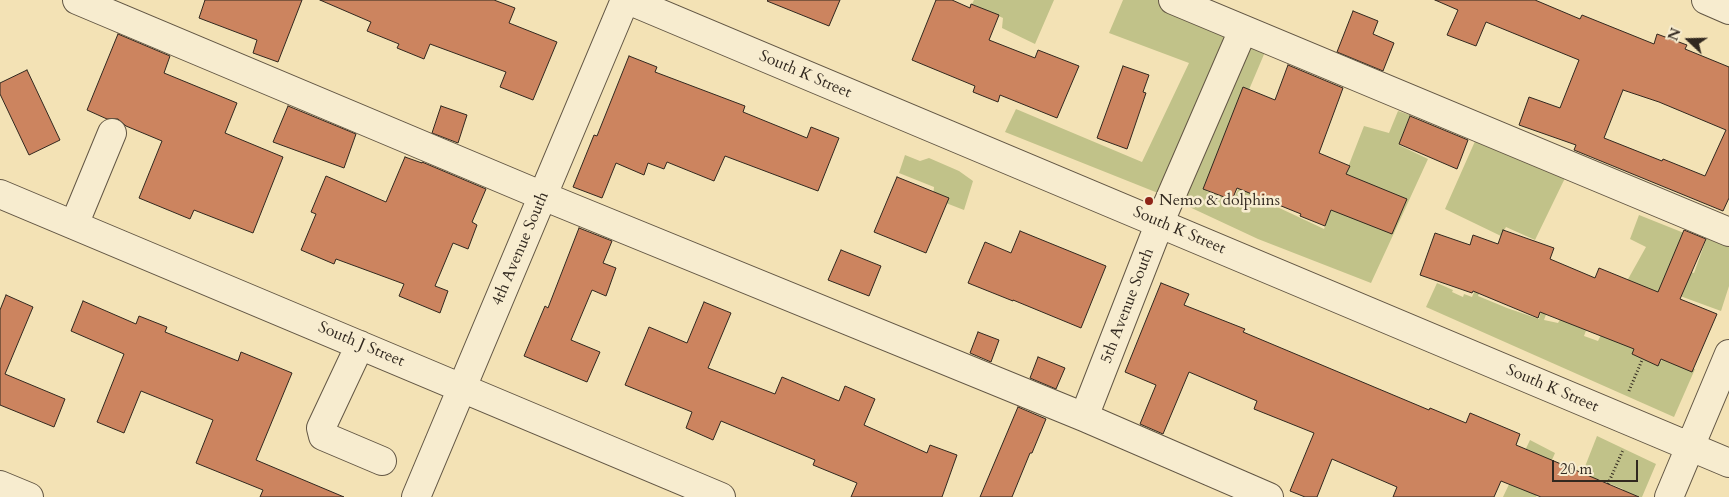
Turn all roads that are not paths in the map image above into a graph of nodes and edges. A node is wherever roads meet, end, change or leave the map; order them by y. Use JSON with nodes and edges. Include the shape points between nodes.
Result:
{"nodes":[{"id":1,"x":77,"y":0,"type":"edge"},
{"id":2,"x":627,"y":0,"type":"edge"},
{"id":3,"x":1173,"y":0,"type":"edge"},
{"id":4,"x":1706,"y":0,"type":"edge"},
{"id":5,"x":1729,"y":10,"type":"edge"},
{"id":6,"x":1243,"y":30,"type":"junction"},
{"id":7,"x":112,"y":133,"type":"dead end"},
{"id":8,"x":0,"y":194,"type":"edge"},
{"id":9,"x":543,"y":196,"type":"junction"},
{"id":10,"x":1160,"y":223,"type":"junction"},
{"id":11,"x":74,"y":225,"type":"junction"},
{"id":12,"x":1729,"y":232,"type":"edge"},
{"id":13,"x":360,"y":345,"type":"junction"},
{"id":14,"x":1729,"y":354,"type":"edge"},
{"id":15,"x":462,"y":387,"type":"junction"},
{"id":16,"x":1084,"y":418,"type":"junction"},
{"id":17,"x":1690,"y":447,"type":"junction"},
{"id":18,"x":382,"y":460,"type":"dead end"},
{"id":19,"x":1729,"y":463,"type":"edge"},
{"id":20,"x":0,"y":485,"type":"edge"},
{"id":21,"x":29,"y":497,"type":"edge"},
{"id":22,"x":416,"y":497,"type":"edge"},
{"id":23,"x":721,"y":497,"type":"edge"},
{"id":24,"x":1269,"y":497,"type":"edge"},
{"id":25,"x":1669,"y":497,"type":"edge"}],
"edges":[{"from":1,"to":9,"type":"street"},
{"from":2,"to":9,"type":"street","name":"4th Avenue South"},
{"from":2,"to":10,"type":"street","name":"South K Street"},
{"from":3,"to":6,"type":"street"},
{"from":4,"to":5,"type":"street"},
{"from":6,"to":10,"type":"street","name":"5th Avenue South"},
{"from":6,"to":12,"type":"street"},
{"from":7,"to":11,"type":"street"},
{"from":8,"to":11,"type":"street","name":"South J Street"},
{"from":9,"to":15,"type":"street","name":"4th Avenue South"},
{"from":9,"to":16,"type":"street"},
{"from":10,"to":16,"type":"street","name":"5th Avenue South"},
{"from":10,"to":17,"type":"street","name":"South K Street"},
{"from":11,"to":13,"type":"street","name":"South J Street"},
{"from":13,"to":15,"type":"street","name":"South J Street"},
{"from":13,"to":18,"type":"street","via":[[322,432],[323,436]]},
{"from":14,"to":17,"type":"street"},
{"from":15,"to":22,"type":"street","name":"4th Avenue South"},
{"from":15,"to":23,"type":"street","name":"South J Street"},
{"from":16,"to":24,"type":"street"},
{"from":17,"to":19,"type":"street","name":"South K Street"},
{"from":17,"to":25,"type":"street"},
{"from":20,"to":21,"type":"street"}]}
